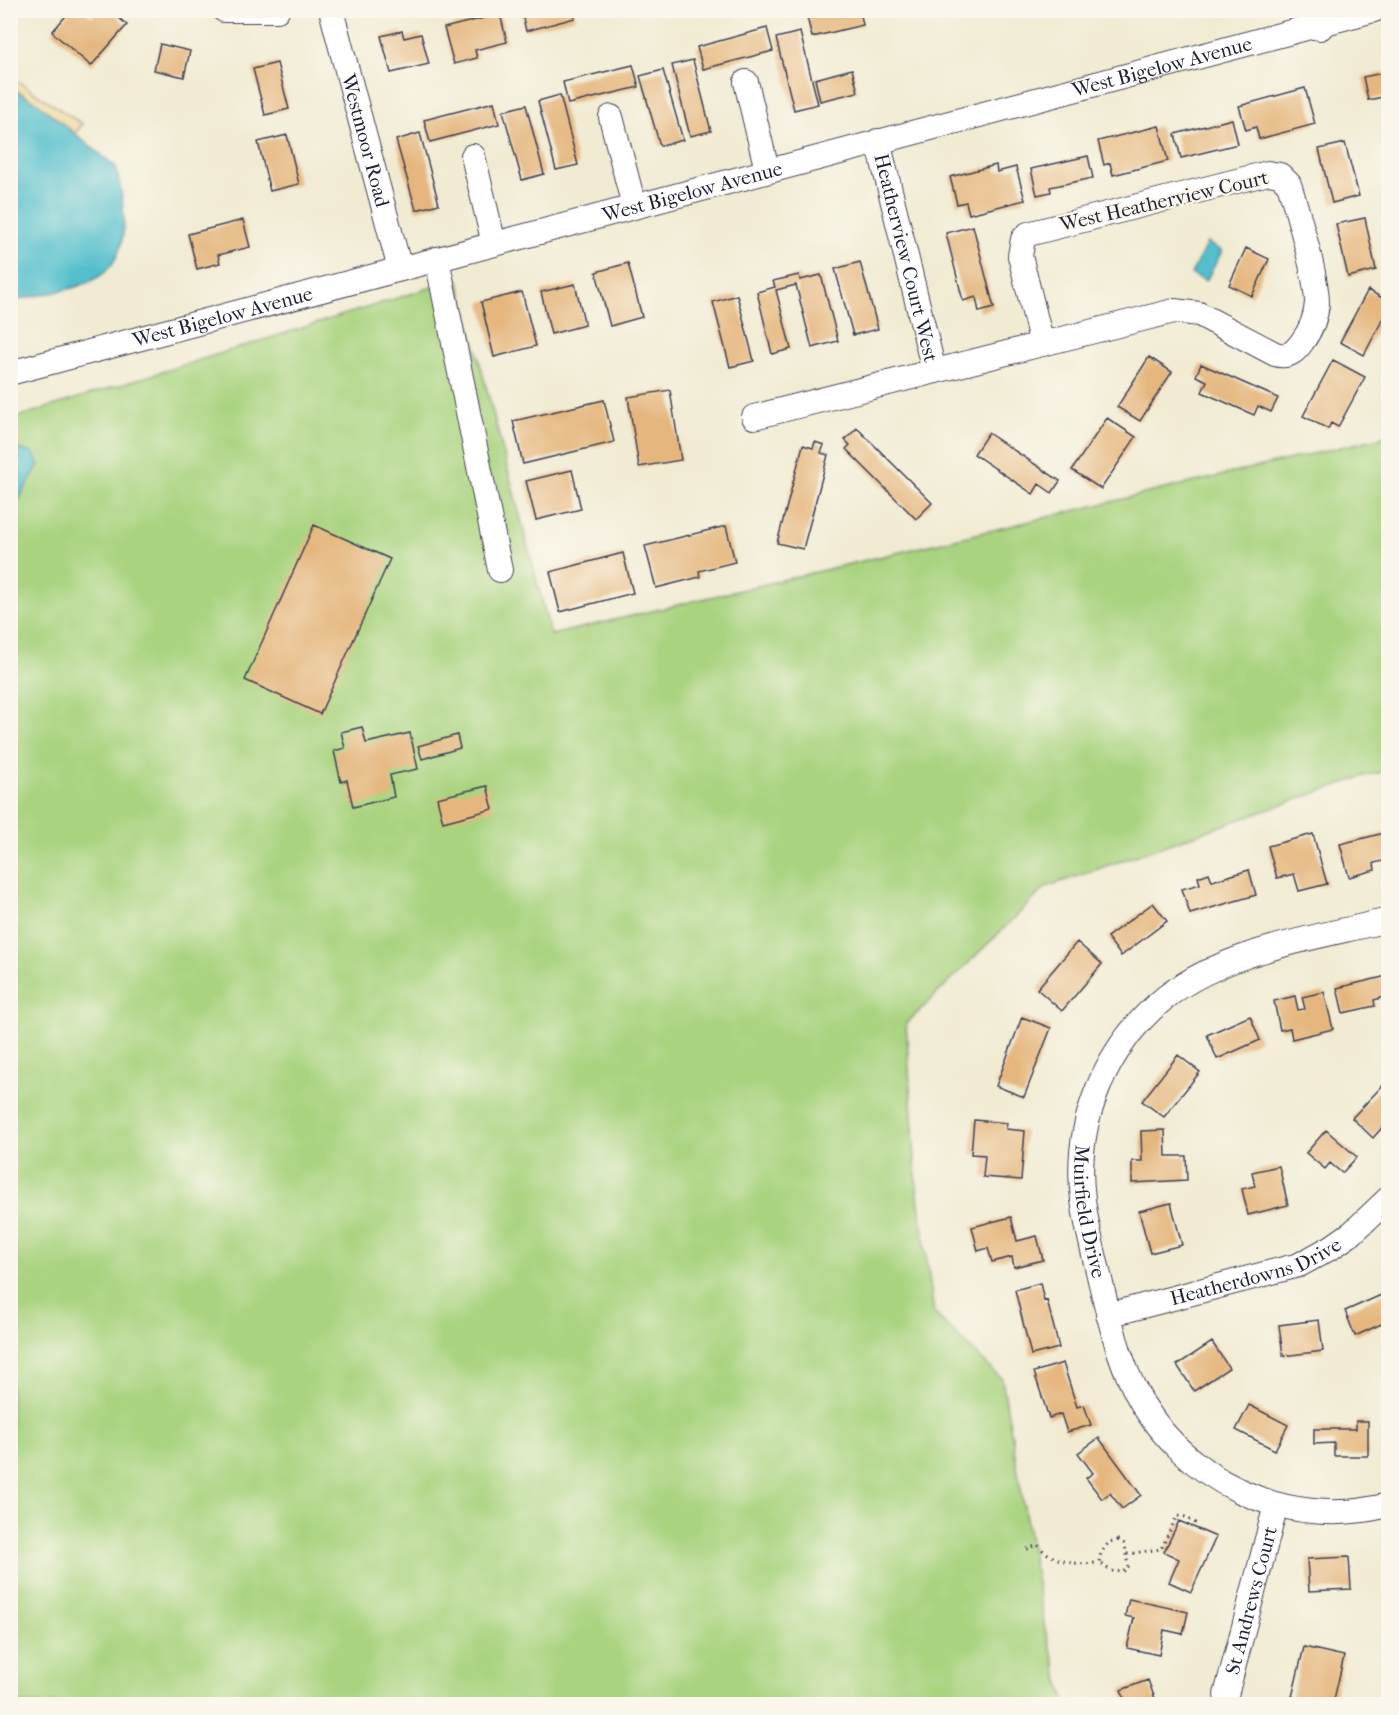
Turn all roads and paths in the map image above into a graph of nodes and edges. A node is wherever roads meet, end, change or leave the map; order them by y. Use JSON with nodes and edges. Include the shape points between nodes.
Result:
{"nodes":[{"id":1,"x":225,"y":10,"type":"edge"},
{"id":2,"x":277,"y":10,"type":"edge"},
{"id":3,"x":331,"y":10,"type":"edge"},
{"id":4,"x":1374,"y":10,"type":"edge"},
{"id":5,"x":1317,"y":18,"type":"edge"},
{"id":6,"x":746,"y":82,"type":"dead end"},
{"id":7,"x":611,"y":117,"type":"dead end"},
{"id":8,"x":878,"y":141,"type":"junction"},
{"id":9,"x":473,"y":156,"type":"dead end"},
{"id":10,"x":767,"y":170,"type":"junction"},
{"id":11,"x":634,"y":206,"type":"junction"},
{"id":12,"x":494,"y":244,"type":"junction"},
{"id":13,"x":437,"y":259,"type":"junction"},
{"id":14,"x":400,"y":269,"type":"junction"},
{"id":15,"x":1042,"y":344,"type":"junction"},
{"id":16,"x":934,"y":371,"type":"junction"},
{"id":17,"x":10,"y":373,"type":"edge"},
{"id":18,"x":754,"y":417,"type":"dead end"},
{"id":19,"x":500,"y":570,"type":"dead end"},
{"id":20,"x":1389,"y":920,"type":"edge"},
{"id":21,"x":1389,"y":1199,"type":"edge"},
{"id":22,"x":1108,"y":1315,"type":"junction"},
{"id":23,"x":1276,"y":1505,"type":"junction"},
{"id":24,"x":1389,"y":1505,"type":"edge"},
{"id":25,"x":1199,"y":1525,"type":"dead end"},
{"id":26,"x":1027,"y":1549,"type":"dead end"},
{"id":27,"x":1127,"y":1554,"type":"junction"},
{"id":28,"x":1099,"y":1562,"type":"junction"},
{"id":29,"x":1226,"y":1695,"type":"dead end"}],
"edges":[{"from":1,"to":2,"type":"street"},
{"from":3,"to":14,"type":"street","name":"Westmoor Road"},
{"from":4,"to":5,"type":"street","name":"West Bigelow Avenue"},
{"from":5,"to":8,"type":"street","name":"West Bigelow Avenue"},
{"from":6,"to":10,"type":"street"},
{"from":7,"to":11,"type":"street"},
{"from":8,"to":10,"type":"street","name":"West Bigelow Avenue"},
{"from":8,"to":16,"type":"street","name":"Heatherview Court West"},
{"from":9,"to":12,"type":"street"},
{"from":10,"to":11,"type":"street","name":"West Bigelow Avenue"},
{"from":11,"to":12,"type":"street","name":"West Bigelow Avenue"},
{"from":12,"to":13,"type":"street","name":"West Bigelow Avenue"},
{"from":13,"to":14,"type":"street","name":"West Bigelow Avenue"},
{"from":13,"to":19,"type":"street"},
{"from":14,"to":17,"type":"street","name":"West Bigelow Avenue"},
{"from":15,"to":15,"type":"street","name":"West Heatherview Court","via":[[1174,311],[1198,314],[1275,354],[1292,353],[1311,328],[1316,295],[1289,184],[1280,175],[1268,173],[1028,234],[1020,256]]},
{"from":15,"to":16,"type":"street","name":"Heatherview Court West"},
{"from":16,"to":18,"type":"street"},
{"from":20,"to":22,"type":"street","name":"Muirfield Drive","via":[[1241,957],[1206,971],[1164,998],[1120,1047],[1093,1099],[1082,1148],[1084,1206]]},
{"from":21,"to":22,"type":"street","name":"Heatherdowns Drive","via":[[1352,1233],[1299,1265]]},
{"from":22,"to":23,"type":"street","name":"Muirfield Drive","via":[[1134,1388],[1160,1430],[1177,1449],[1217,1479]]},
{"from":23,"to":24,"type":"street","name":"Muirfield Drive","via":[[1330,1513]]},
{"from":23,"to":29,"type":"street","name":"St Andrews Court"},
{"from":25,"to":27,"type":"path","via":[[1185,1516],[1177,1516],[1161,1550]]},
{"from":26,"to":28,"type":"path","via":[[1038,1545],[1045,1555],[1087,1565]]},
{"from":27,"to":28,"type":"path","via":[[1128,1567],[1123,1572],[1111,1571]]},
{"from":27,"to":28,"type":"path","via":[[1125,1544],[1118,1540],[1109,1542]]}]}
